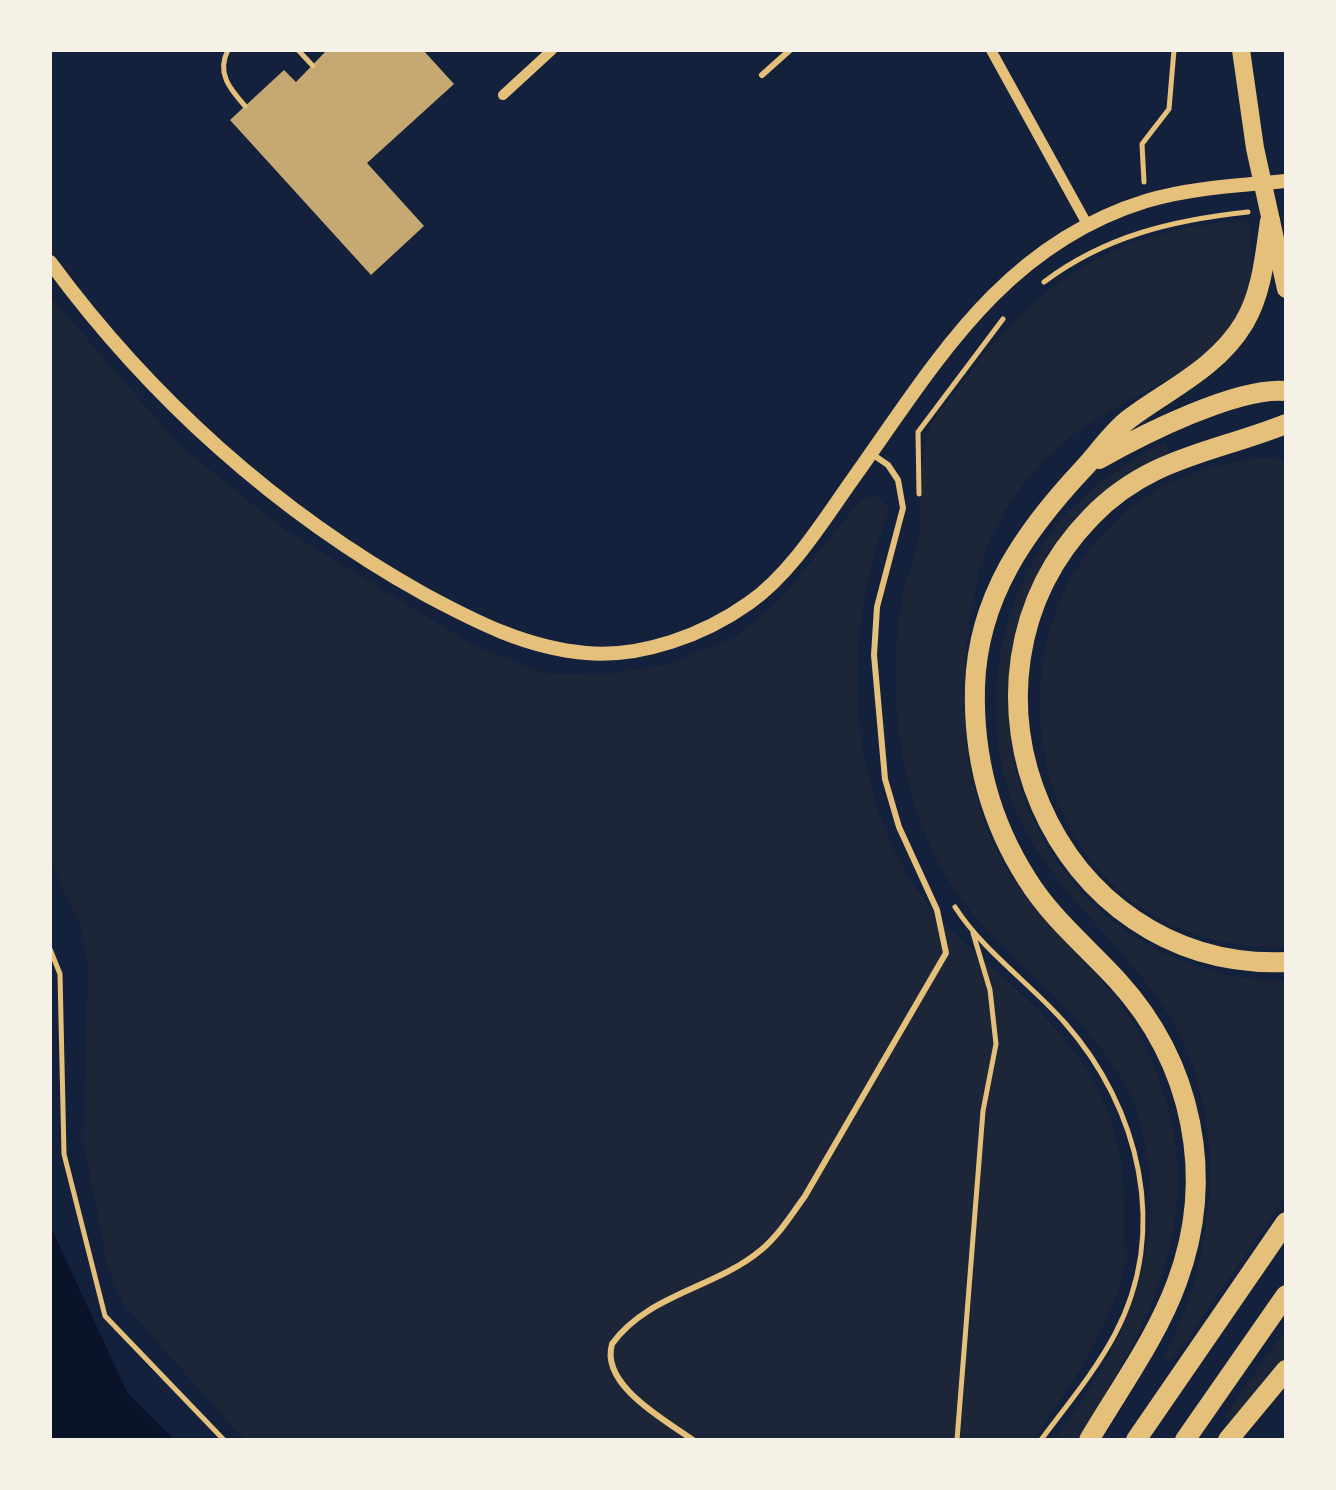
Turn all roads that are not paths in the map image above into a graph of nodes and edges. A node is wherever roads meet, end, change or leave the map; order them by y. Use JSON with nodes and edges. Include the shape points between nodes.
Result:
{"nodes":[{"id":1,"x":552,"y":50,"type":"edge"},
{"id":2,"x":790,"y":50,"type":"edge"},
{"id":3,"x":991,"y":50,"type":"edge"},
{"id":4,"x":1241,"y":50,"type":"edge"},
{"id":5,"x":762,"y":75,"type":"dead end"},
{"id":6,"x":503,"y":94,"type":"dead end"},
{"id":7,"x":1286,"y":181,"type":"edge"},
{"id":8,"x":1270,"y":221,"type":"junction"},
{"id":9,"x":1087,"y":224,"type":"junction"},
{"id":10,"x":50,"y":262,"type":"edge"},
{"id":11,"x":1286,"y":289,"type":"edge"},
{"id":12,"x":1286,"y":391,"type":"edge"},
{"id":13,"x":1286,"y":424,"type":"edge"},
{"id":14,"x":1260,"y":433,"type":"junction"},
{"id":15,"x":1286,"y":441,"type":"edge"},
{"id":16,"x":871,"y":453,"type":"junction"},
{"id":17,"x":1084,"y":468,"type":"junction"},
{"id":18,"x":1286,"y":962,"type":"edge"},
{"id":19,"x":1286,"y":1222,"type":"edge"},
{"id":20,"x":1286,"y":1296,"type":"edge"},
{"id":21,"x":1286,"y":1370,"type":"edge"},
{"id":22,"x":693,"y":1440,"type":"edge"},
{"id":23,"x":1089,"y":1440,"type":"edge"},
{"id":24,"x":1136,"y":1440,"type":"edge"},
{"id":25,"x":1186,"y":1440,"type":"edge"},
{"id":26,"x":1228,"y":1440,"type":"edge"}],
"edges":[{"from":1,"to":6,"type":"street"},
{"from":2,"to":5,"type":"lane"},
{"from":3,"to":9,"type":"street"},
{"from":4,"to":8,"type":"main road"},
{"from":7,"to":9,"type":"street","via":[[1148,200]]},
{"from":8,"to":11,"type":"main road"},
{"from":8,"to":17,"type":"highway","via":[[1255,299],[1243,324],[1199,371],[1127,420]]},
{"from":9,"to":16,"type":"street","via":[[1028,260],[979,305]]},
{"from":10,"to":16,"type":"street","via":[[155,389],[268,490],[364,560],[525,642],[588,653],[637,651],[692,634],[750,602],[822,522]]},
{"from":12,"to":17,"type":"highway","via":[[1187,416]]},
{"from":13,"to":14,"type":"highway"},
{"from":14,"to":15,"type":"highway"},
{"from":14,"to":18,"type":"highway","via":[[1180,456],[1091,517],[1033,608],[1017,715],[1026,769],[1046,820],[1075,864],[1113,903],[1158,933],[1209,953]]},
{"from":16,"to":22,"type":"lane","via":[[898,480],[903,508],[878,607],[874,655],[885,779],[938,910],[946,953],[781,1228],[743,1262],[643,1313],[612,1344],[611,1363],[621,1382]]},
{"from":17,"to":23,"type":"highway","via":[[1042,512],[1002,578],[975,681],[975,732],[1003,837],[1046,905],[1148,1018],[1192,1124],[1196,1199],[1176,1284]]},
{"from":19,"to":24,"type":"highway"},
{"from":20,"to":25,"type":"highway"},
{"from":21,"to":26,"type":"highway"}]}
